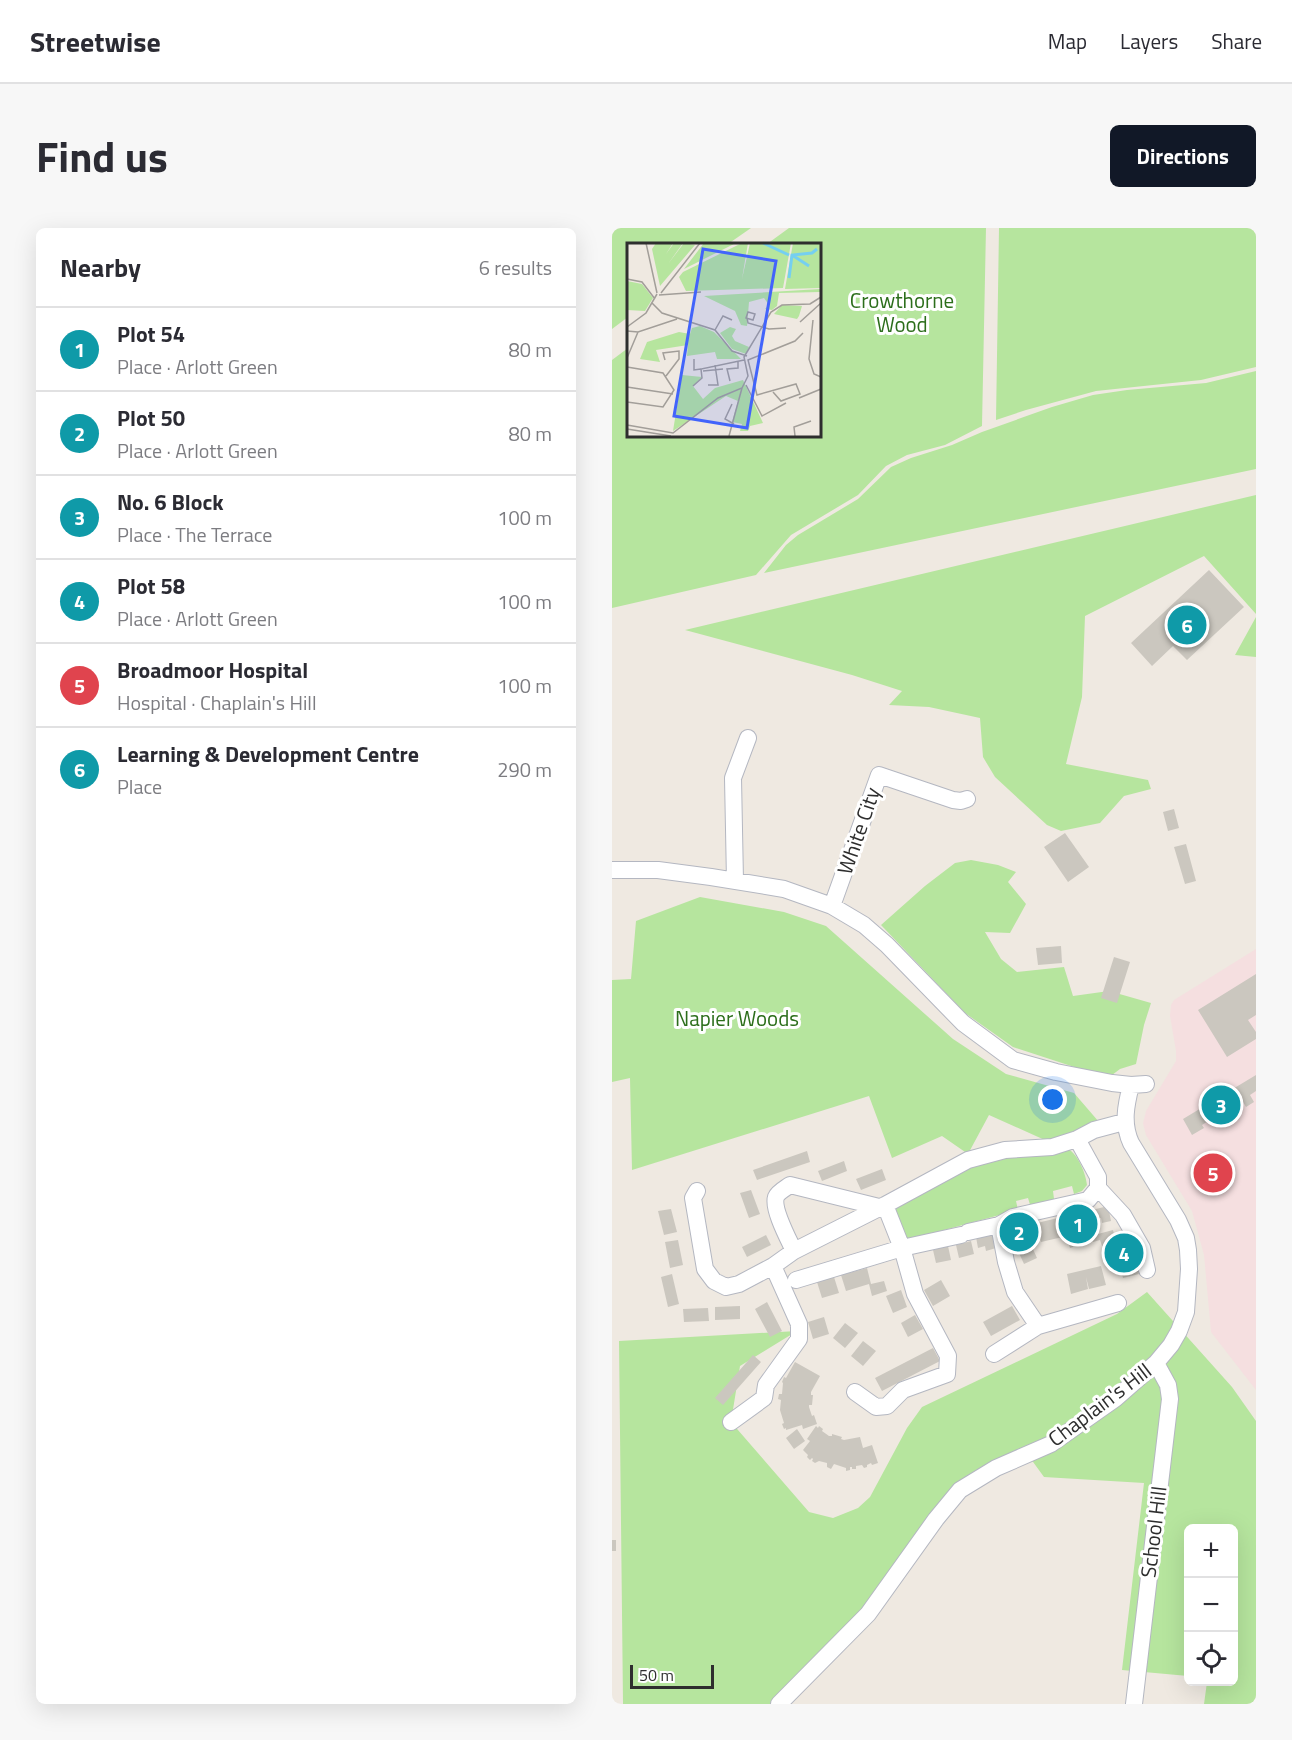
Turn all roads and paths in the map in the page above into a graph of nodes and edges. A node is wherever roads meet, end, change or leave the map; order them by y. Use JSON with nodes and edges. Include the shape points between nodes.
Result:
{"nodes":[{"id":1,"x":748,"y":738,"type":"dead end"},
{"id":2,"x":967,"y":799,"type":"dead end"},
{"id":3,"x":612,"y":870,"type":"edge"},
{"id":4,"x":735,"y":881,"type":"junction"},
{"id":5,"x":832,"y":906,"type":"junction"},
{"id":6,"x":1124,"y":1122,"type":"junction"},
{"id":7,"x":1077,"y":1139,"type":"junction"},
{"id":8,"x":1098,"y":1188,"type":"junction"},
{"id":9,"x":697,"y":1191,"type":"dead end"},
{"id":10,"x":882,"y":1206,"type":"junction"},
{"id":11,"x":999,"y":1225,"type":"junction"},
{"id":12,"x":902,"y":1248,"type":"junction"},
{"id":13,"x":794,"y":1251,"type":"junction"},
{"id":14,"x":773,"y":1266,"type":"junction"},
{"id":15,"x":1147,"y":1270,"type":"dead end"},
{"id":16,"x":796,"y":1280,"type":"dead end"},
{"id":17,"x":1118,"y":1303,"type":"dead end"},
{"id":18,"x":1038,"y":1326,"type":"junction"},
{"id":19,"x":994,"y":1354,"type":"dead end"},
{"id":20,"x":1156,"y":1363,"type":"junction"},
{"id":21,"x":855,"y":1392,"type":"dead end"},
{"id":22,"x":731,"y":1422,"type":"dead end"},
{"id":23,"x":779,"y":1704,"type":"edge"},
{"id":24,"x":1134,"y":1704,"type":"edge"}],
"edges":[{"from":1,"to":4,"type":"street","via":[[733,778]]},
{"from":2,"to":5,"type":"street","name":"White City","via":[[953,800],[879,775]]},
{"from":3,"to":4,"type":"street","via":[[680,872]]},
{"from":4,"to":5,"type":"street","via":[[784,889]]},
{"from":5,"to":6,"type":"street","via":[[864,925],[963,1023],[1013,1060],[1113,1083],[1138,1084]]},
{"from":6,"to":7,"type":"street"},
{"from":6,"to":20,"type":"street","name":"Chaplain's Hill","via":[[1131,1143],[1178,1220],[1188,1250],[1186,1312],[1176,1337]]},
{"from":7,"to":8,"type":"street","via":[[1098,1177]]},
{"from":7,"to":10,"type":"street","via":[[1052,1147],[1005,1150],[968,1160]]},
{"from":8,"to":11,"type":"street","via":[[1088,1200],[1013,1217]]},
{"from":8,"to":15,"type":"street","via":[[1123,1215],[1142,1248]]},
{"from":9,"to":14,"type":"street","via":[[693,1198],[705,1269],[714,1281],[726,1287],[739,1284]]},
{"from":10,"to":12,"type":"street"},
{"from":10,"to":13,"type":"street"},
{"from":10,"to":13,"type":"street","via":[[790,1185],[776,1197],[776,1209]]},
{"from":11,"to":12,"type":"street"},
{"from":11,"to":18,"type":"street","via":[[1015,1292]]},
{"from":12,"to":16,"type":"street"},
{"from":12,"to":21,"type":"street","via":[[915,1294],[948,1356],[947,1374],[903,1390],[887,1406],[876,1407]]},
{"from":13,"to":14,"type":"street"},
{"from":14,"to":22,"type":"street","via":[[799,1324],[799,1339],[766,1385],[764,1398]]},
{"from":17,"to":18,"type":"street"},
{"from":18,"to":19,"type":"street"},
{"from":20,"to":23,"type":"street","name":"Chaplain's Hill","via":[[1115,1399],[1051,1444],[996,1468],[960,1490],[868,1614]]},
{"from":20,"to":24,"type":"street","name":"School Hill","via":[[1168,1385],[1170,1399]]}]}
